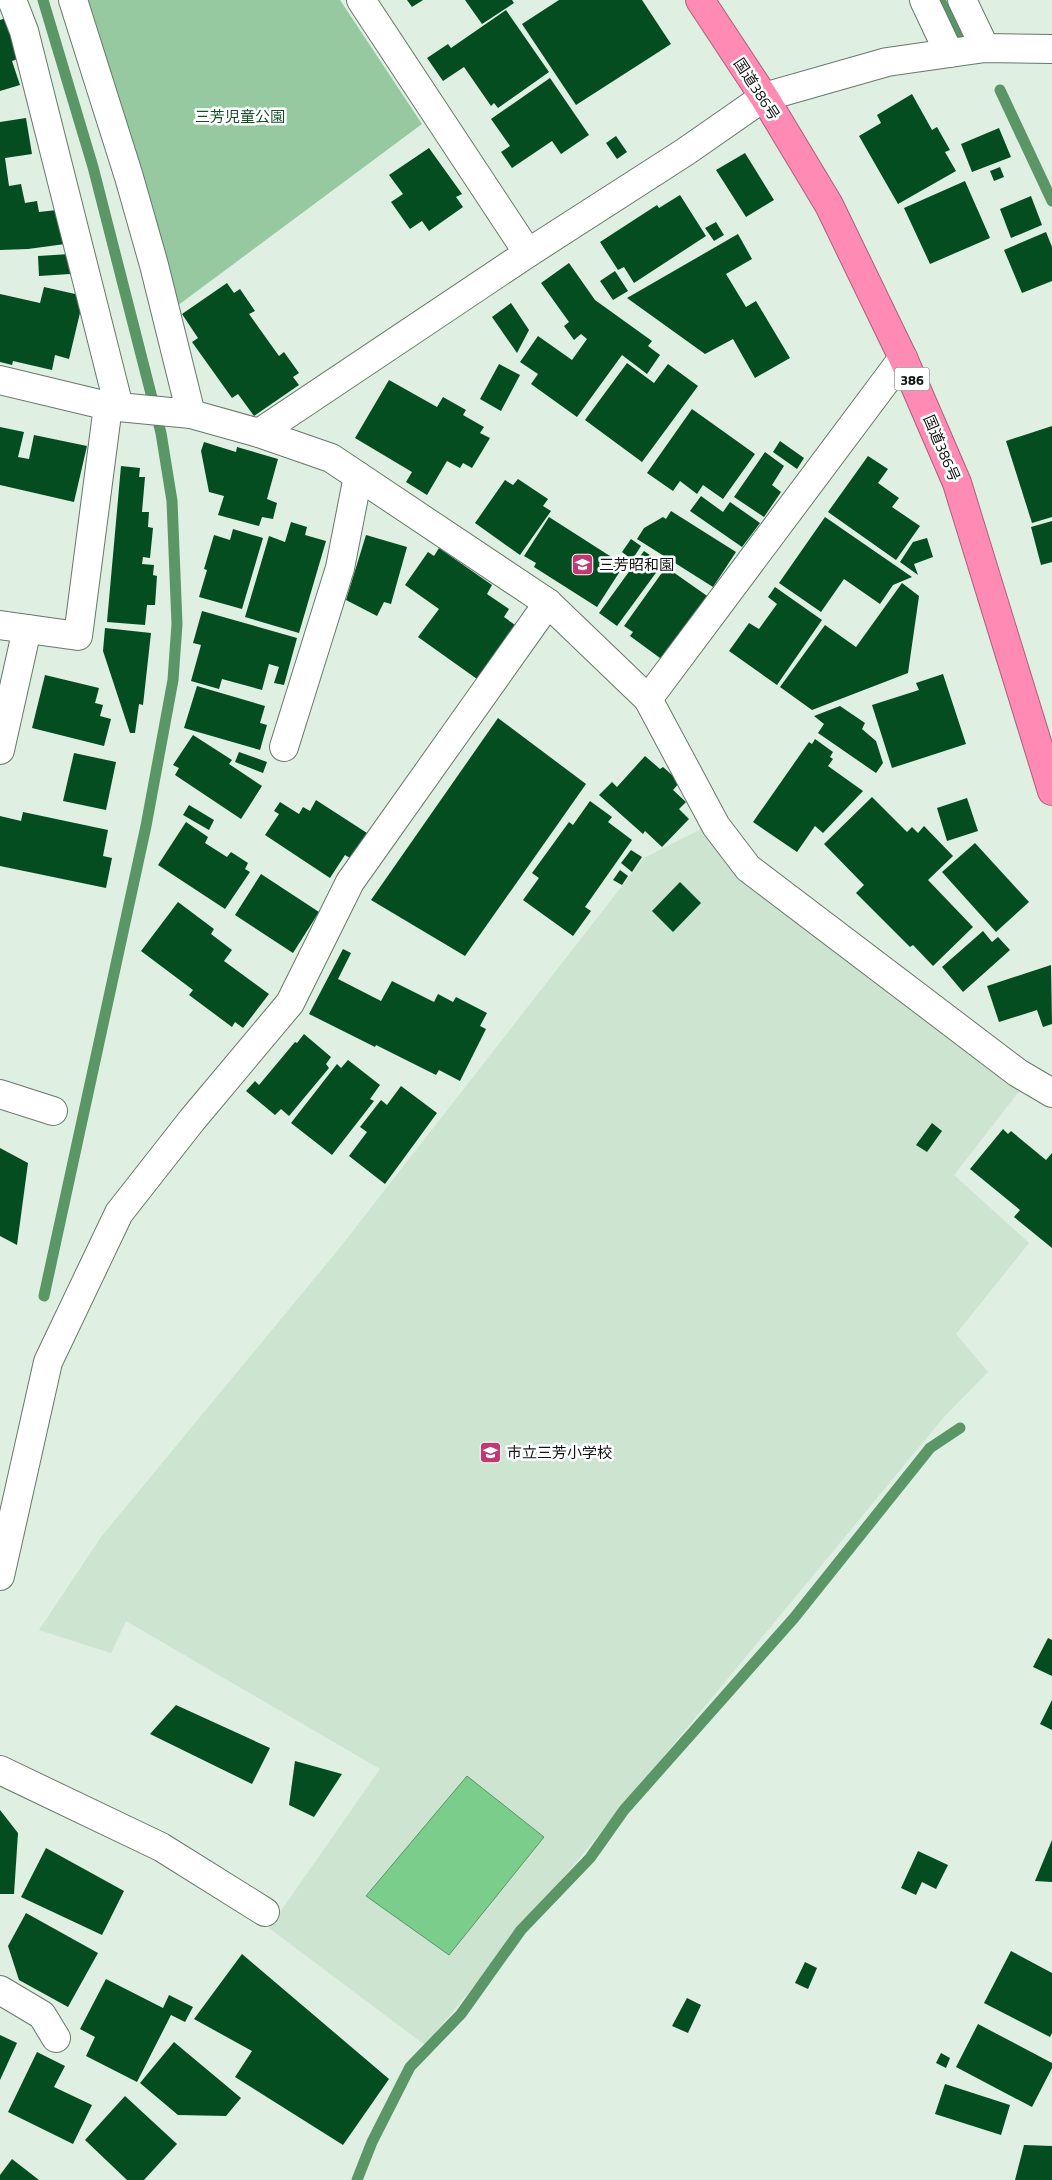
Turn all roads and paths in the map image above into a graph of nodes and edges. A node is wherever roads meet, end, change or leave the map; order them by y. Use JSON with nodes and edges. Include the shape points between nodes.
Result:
{"nodes":[{"id":1,"x":12,"y":0,"type":"edge"},
{"id":2,"x":73,"y":0,"type":"edge"},
{"id":3,"x":361,"y":0,"type":"edge"},
{"id":4,"x":700,"y":0,"type":"edge"},
{"id":5,"x":924,"y":0,"type":"edge"},
{"id":6,"x":962,"y":0,"type":"edge"},
{"id":7,"x":985,"y":48,"type":"junction"},
{"id":8,"x":1052,"y":50,"type":"edge"},
{"id":9,"x":949,"y":53,"type":"junction"},
{"id":10,"x":764,"y":97,"type":"junction"},
{"id":11,"x":528,"y":253,"type":"junction"},
{"id":12,"x":902,"y":358,"type":"junction"},
{"id":13,"x":0,"y":380,"type":"edge"},
{"id":14,"x":114,"y":406,"type":"junction"},
{"id":15,"x":191,"y":414,"type":"junction"},
{"id":16,"x":259,"y":433,"type":"junction"},
{"id":17,"x":358,"y":476,"type":"junction"},
{"id":18,"x":548,"y":603,"type":"junction"},
{"id":19,"x":0,"y":625,"type":"edge"},
{"id":20,"x":27,"y":629,"type":"junction"},
{"id":21,"x":648,"y":699,"type":"junction"},
{"id":22,"x":284,"y":746,"type":"dead end"},
{"id":23,"x":0,"y":750,"type":"edge"},
{"id":24,"x":1052,"y":791,"type":"edge"},
{"id":25,"x":1052,"y":1092,"type":"edge"},
{"id":26,"x":0,"y":1094,"type":"edge"},
{"id":27,"x":53,"y":1111,"type":"dead end"},
{"id":28,"x":0,"y":1576,"type":"edge"},
{"id":29,"x":0,"y":1770,"type":"edge"},
{"id":30,"x":265,"y":1912,"type":"dead end"},
{"id":31,"x":0,"y":1990,"type":"edge"},
{"id":32,"x":56,"y":2038,"type":"dead end"}],
"edges":[{"from":1,"to":14,"type":"street","via":[[24,31]]},
{"from":2,"to":15,"type":"street","via":[[129,177]]},
{"from":3,"to":11,"type":"street"},
{"from":4,"to":10,"type":"highway","name":"国道386号","number":"386"},
{"from":5,"to":9,"type":"street"},
{"from":6,"to":7,"type":"street"},
{"from":7,"to":8,"type":"street"},
{"from":7,"to":9,"type":"street"},
{"from":9,"to":10,"type":"street","via":[[887,62]]},
{"from":10,"to":11,"type":"street"},
{"from":10,"to":12,"type":"highway","name":"国道386号","number":"386","via":[[829,205]]},
{"from":11,"to":16,"type":"street"},
{"from":12,"to":21,"type":"street"},
{"from":12,"to":24,"type":"highway","name":"国道386号","number":"386","via":[[957,483]]},
{"from":13,"to":14,"type":"street"},
{"from":14,"to":15,"type":"street"},
{"from":14,"to":20,"type":"street","via":[[78,636]]},
{"from":15,"to":16,"type":"street"},
{"from":16,"to":17,"type":"street","via":[[331,458]]},
{"from":17,"to":18,"type":"street"},
{"from":17,"to":22,"type":"street","via":[[340,568]]},
{"from":18,"to":21,"type":"street"},
{"from":18,"to":28,"type":"street","via":[[350,882],[290,1003],[119,1213],[48,1362]]},
{"from":19,"to":20,"type":"street"},
{"from":20,"to":23,"type":"street"},
{"from":21,"to":25,"type":"street","via":[[716,826],[748,868],[1018,1073]]},
{"from":26,"to":27,"type":"street"},
{"from":29,"to":30,"type":"street","via":[[161,1847]]},
{"from":31,"to":32,"type":"street","via":[[42,2015]]}]}
